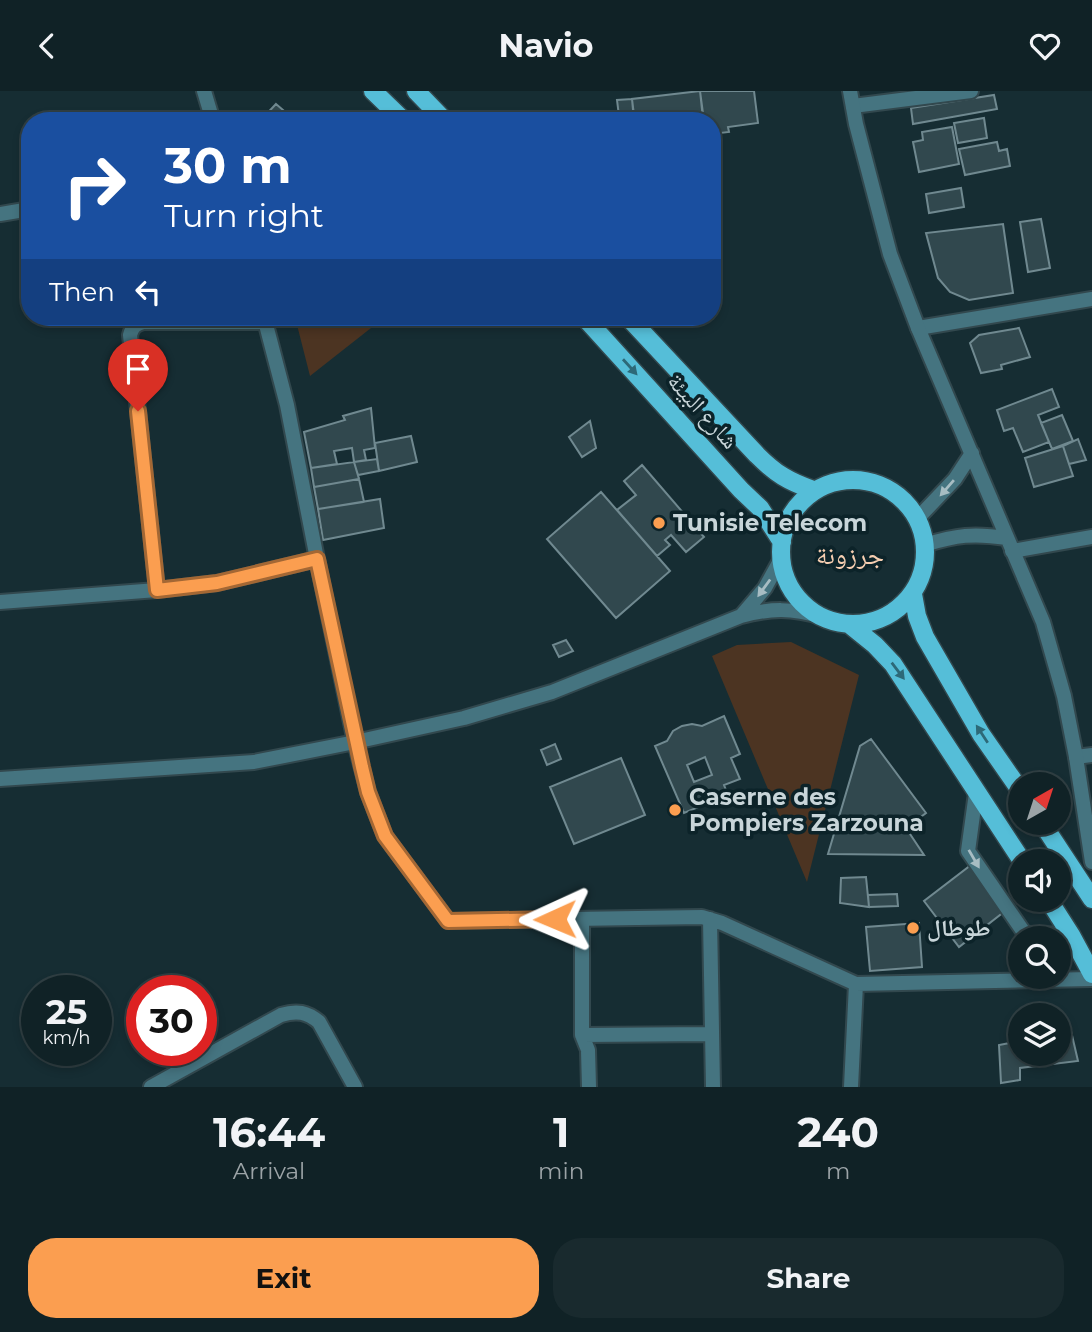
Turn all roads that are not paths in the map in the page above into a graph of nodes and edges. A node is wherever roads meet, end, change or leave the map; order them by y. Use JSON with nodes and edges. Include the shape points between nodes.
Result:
{"nodes":[{"id":1,"x":204,"y":91,"type":"edge"},
{"id":2,"x":373,"y":91,"type":"edge"},
{"id":3,"x":416,"y":91,"type":"edge"},
{"id":4,"x":850,"y":91,"type":"edge"},
{"id":5,"x":971,"y":91,"type":"edge"},
{"id":6,"x":853,"y":106,"type":"junction"},
{"id":7,"x":210,"y":112,"type":"edge"},
{"id":8,"x":395,"y":112,"type":"edge"},
{"id":9,"x":436,"y":112,"type":"edge"},
{"id":10,"x":21,"y":211,"type":"edge"},
{"id":11,"x":0,"y":215,"type":"edge"},
{"id":12,"x":1092,"y":299,"type":"edge"},
{"id":13,"x":134,"y":326,"type":"edge"},
{"id":14,"x":267,"y":326,"type":"edge"},
{"id":15,"x":592,"y":326,"type":"edge"},
{"id":16,"x":636,"y":326,"type":"edge"},
{"id":17,"x":918,"y":328,"type":"junction"},
{"id":18,"x":972,"y":453,"type":"junction"},
{"id":19,"x":813,"y":490,"type":"junction"},
{"id":20,"x":917,"y":519,"type":"junction"},
{"id":21,"x":1092,"y":537,"type":"edge"},
{"id":22,"x":924,"y":545,"type":"junction"},
{"id":23,"x":1009,"y":545,"type":"junction"},
{"id":24,"x":782,"y":549,"type":"junction"},
{"id":25,"x":317,"y":559,"type":"junction"},
{"id":26,"x":157,"y":590,"type":"junction"},
{"id":27,"x":913,"y":594,"type":"junction"},
{"id":28,"x":0,"y":602,"type":"edge"},
{"id":29,"x":741,"y":616,"type":"junction"},
{"id":30,"x":822,"y":617,"type":"junction"},
{"id":31,"x":849,"y":624,"type":"junction"},
{"id":32,"x":355,"y":742,"type":"junction"},
{"id":33,"x":1092,"y":755,"type":"edge"},
{"id":34,"x":1076,"y":757,"type":"junction"},
{"id":35,"x":1008,"y":773,"type":"edge"},
{"id":36,"x":0,"y":779,"type":"edge"},
{"id":37,"x":976,"y":793,"type":"junction"},
{"id":38,"x":1050,"y":835,"type":"edge"},
{"id":39,"x":1014,"y":849,"type":"edge"},
{"id":40,"x":1092,"y":862,"type":"edge"},
{"id":41,"x":1092,"y":899,"type":"edge"},
{"id":42,"x":582,"y":919,"type":"junction"},
{"id":43,"x":709,"y":919,"type":"junction"},
{"id":44,"x":1020,"y":926,"type":"edge"},
{"id":45,"x":1071,"y":935,"type":"edge"},
{"id":46,"x":1092,"y":976,"type":"edge"},
{"id":47,"x":856,"y":984,"type":"junction"},
{"id":48,"x":712,"y":1034,"type":"junction"},
{"id":49,"x":582,"y":1035,"type":"junction"},
{"id":50,"x":151,"y":1087,"type":"edge"},
{"id":51,"x":355,"y":1087,"type":"edge"},
{"id":52,"x":589,"y":1087,"type":"edge"},
{"id":53,"x":713,"y":1087,"type":"edge"},
{"id":54,"x":851,"y":1087,"type":"edge"}],
"edges":[{"from":1,"to":7,"type":"street"},
{"from":2,"to":8,"type":"main road"},
{"from":3,"to":9,"type":"main road"},
{"from":4,"to":6,"type":"street"},
{"from":5,"to":6,"type":"street"},
{"from":6,"to":17,"type":"street","via":[[890,254]]},
{"from":10,"to":11,"type":"street"},
{"from":12,"to":17,"type":"street"},
{"from":13,"to":26,"type":"street","via":[[130,335]]},
{"from":14,"to":25,"type":"street"},
{"from":15,"to":24,"type":"main road","name":"شارع البيئة","one_way":true,"via":[[760,508]]},
{"from":16,"to":19,"type":"main road","name":"شارع البيئة","via":[[774,471]]},
{"from":17,"to":18,"type":"street"},
{"from":18,"to":20,"type":"street","one_way":true,"via":[[955,479]]},
{"from":18,"to":23,"type":"street"},
{"from":19,"to":20,"type":"main road","via":[[852,480],[879,485],[902,499]]},
{"from":19,"to":24,"type":"main road","via":[[795,509]]},
{"from":20,"to":22,"type":"main road"},
{"from":21,"to":23,"type":"street"},
{"from":22,"to":23,"type":"street","via":[[964,534],[982,534]]},
{"from":22,"to":27,"type":"main road","via":[[923,573]]},
{"from":23,"to":34,"type":"street","via":[[1043,622]]},
{"from":24,"to":29,"type":"street","one_way":true,"via":[[765,588]]},
{"from":24,"to":30,"type":"main road","via":[[788,583],[798,598]]},
{"from":25,"to":26,"type":"street","via":[[217,583]]},
{"from":25,"to":32,"type":"street"},
{"from":26,"to":28,"type":"street"},
{"from":27,"to":31,"type":"main road","via":[[877,621]]},
{"from":35,"to":27,"type":"main road","one_way":true,"via":[[925,638]]},
{"from":29,"to":30,"type":"street","via":[[781,609]]},
{"from":29,"to":32,"type":"street","via":[[552,692],[464,718]]},
{"from":30,"to":31,"type":"main road"},
{"from":31,"to":37,"type":"main road","one_way":true,"via":[[893,664]]},
{"from":32,"to":36,"type":"street","via":[[254,762]]},
{"from":32,"to":42,"type":"street","via":[[385,836],[448,921]]},
{"from":33,"to":34,"type":"street"},
{"from":34,"to":40,"type":"street"},
{"from":37,"to":39,"type":"main road"},
{"from":37,"to":44,"type":"street","one_way":true,"via":[[968,851]]},
{"from":38,"to":41,"type":"main road"},
{"from":42,"to":43,"type":"street"},
{"from":42,"to":49,"type":"street"},
{"from":43,"to":47,"type":"street"},
{"from":43,"to":48,"type":"street"},
{"from":45,"to":46,"type":"main road"},
{"from":46,"to":47,"type":"street"},
{"from":47,"to":54,"type":"street"},
{"from":48,"to":49,"type":"street"},
{"from":48,"to":53,"type":"street"},
{"from":49,"to":52,"type":"street","via":[[588,1050]]},
{"from":50,"to":51,"type":"street","via":[[291,1012],[302,1012],[319,1022]]}]}
